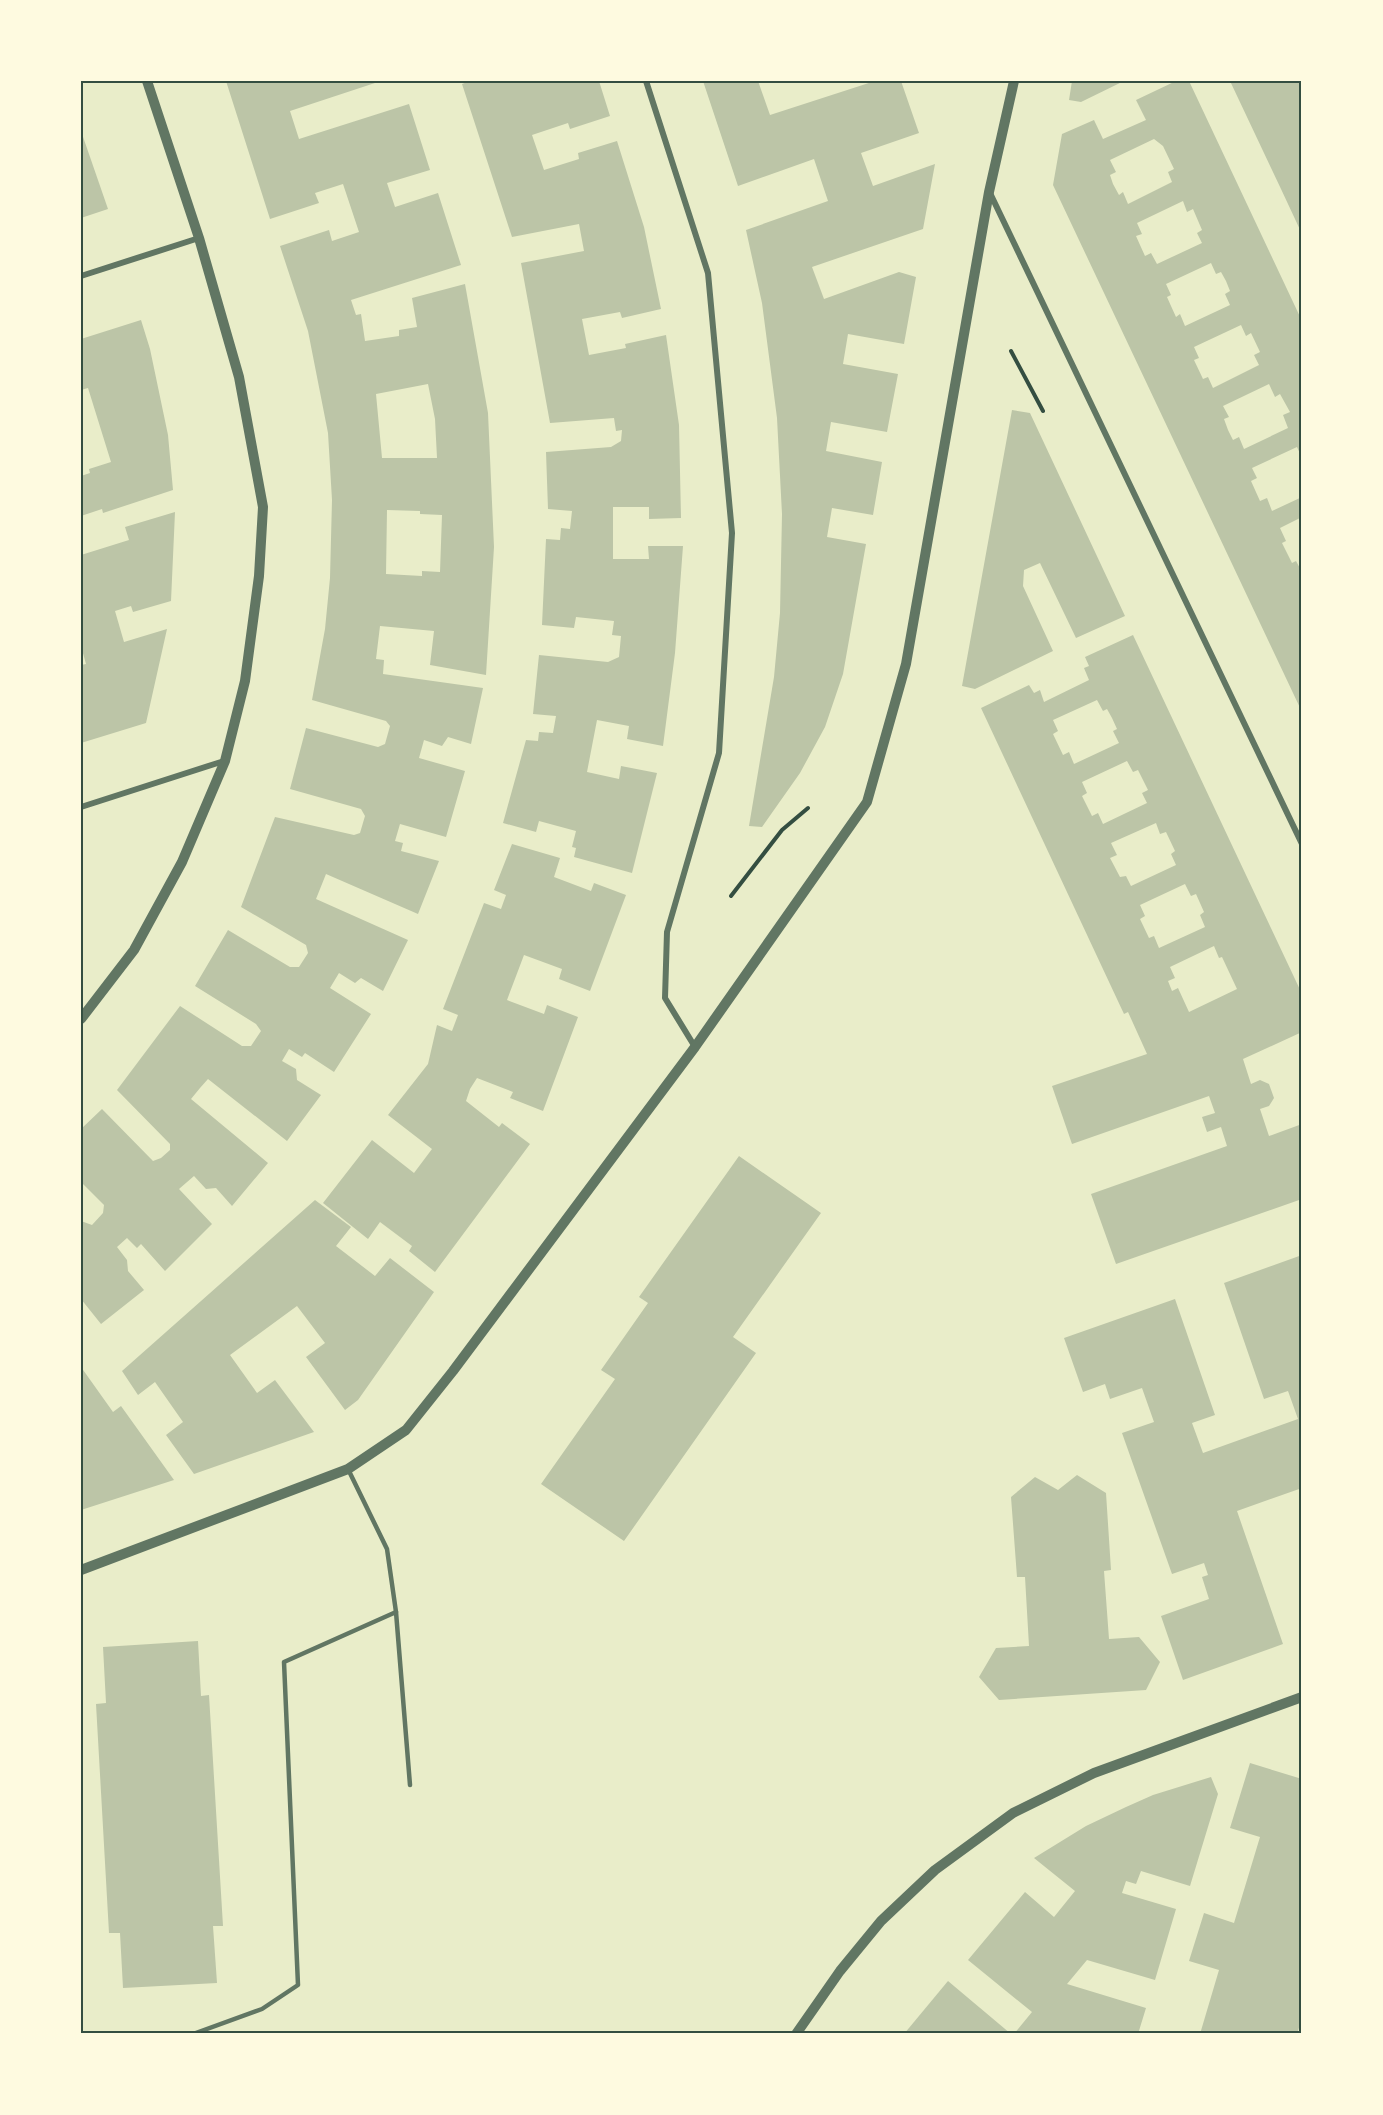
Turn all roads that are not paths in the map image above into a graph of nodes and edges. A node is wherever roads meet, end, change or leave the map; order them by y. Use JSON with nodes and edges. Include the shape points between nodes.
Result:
{"nodes":[{"id":1,"x":147,"y":81,"type":"edge"},
{"id":2,"x":646,"y":81,"type":"edge"},
{"id":3,"x":1014,"y":81,"type":"edge"},
{"id":4,"x":990,"y":192,"type":"junction"},
{"id":5,"x":199,"y":238,"type":"junction"},
{"id":6,"x":81,"y":276,"type":"edge"},
{"id":7,"x":225,"y":760,"type":"junction"},
{"id":8,"x":81,"y":807,"type":"edge"},
{"id":9,"x":1302,"y":844,"type":"edge"},
{"id":10,"x":81,"y":1019,"type":"edge"},
{"id":11,"x":695,"y":1047,"type":"junction"},
{"id":12,"x":348,"y":1469,"type":"junction"},
{"id":13,"x":81,"y":1570,"type":"edge"},
{"id":14,"x":396,"y":1612,"type":"junction"},
{"id":15,"x":1302,"y":1697,"type":"edge"},
{"id":16,"x":410,"y":1785,"type":"dead end"},
{"id":17,"x":193,"y":2034,"type":"edge"},
{"id":18,"x":795,"y":2034,"type":"edge"}],
"edges":[{"from":1,"to":5,"type":"street"},
{"from":2,"to":11,"type":"street","via":[[708,273],[732,533],[719,753],[667,932],[664,998]]},
{"from":3,"to":4,"type":"street"},
{"from":4,"to":9,"type":"street"},
{"from":4,"to":11,"type":"street","via":[[906,664],[867,802]]},
{"from":5,"to":6,"type":"street"},
{"from":5,"to":7,"type":"street","via":[[239,377],[262,507],[259,576],[245,681]]},
{"from":7,"to":8,"type":"street"},
{"from":7,"to":10,"type":"street","via":[[182,862],[134,950]]},
{"from":11,"to":12,"type":"street","via":[[406,1430]]},
{"from":12,"to":13,"type":"street"},
{"from":12,"to":14,"type":"lane","via":[[387,1549]]},
{"from":14,"to":16,"type":"lane"},
{"from":14,"to":17,"type":"lane","via":[[284,1662],[298,1985],[262,2009]]},
{"from":15,"to":18,"type":"street","via":[[1094,1773],[1013,1813],[935,1870],[880,1921]]}]}
